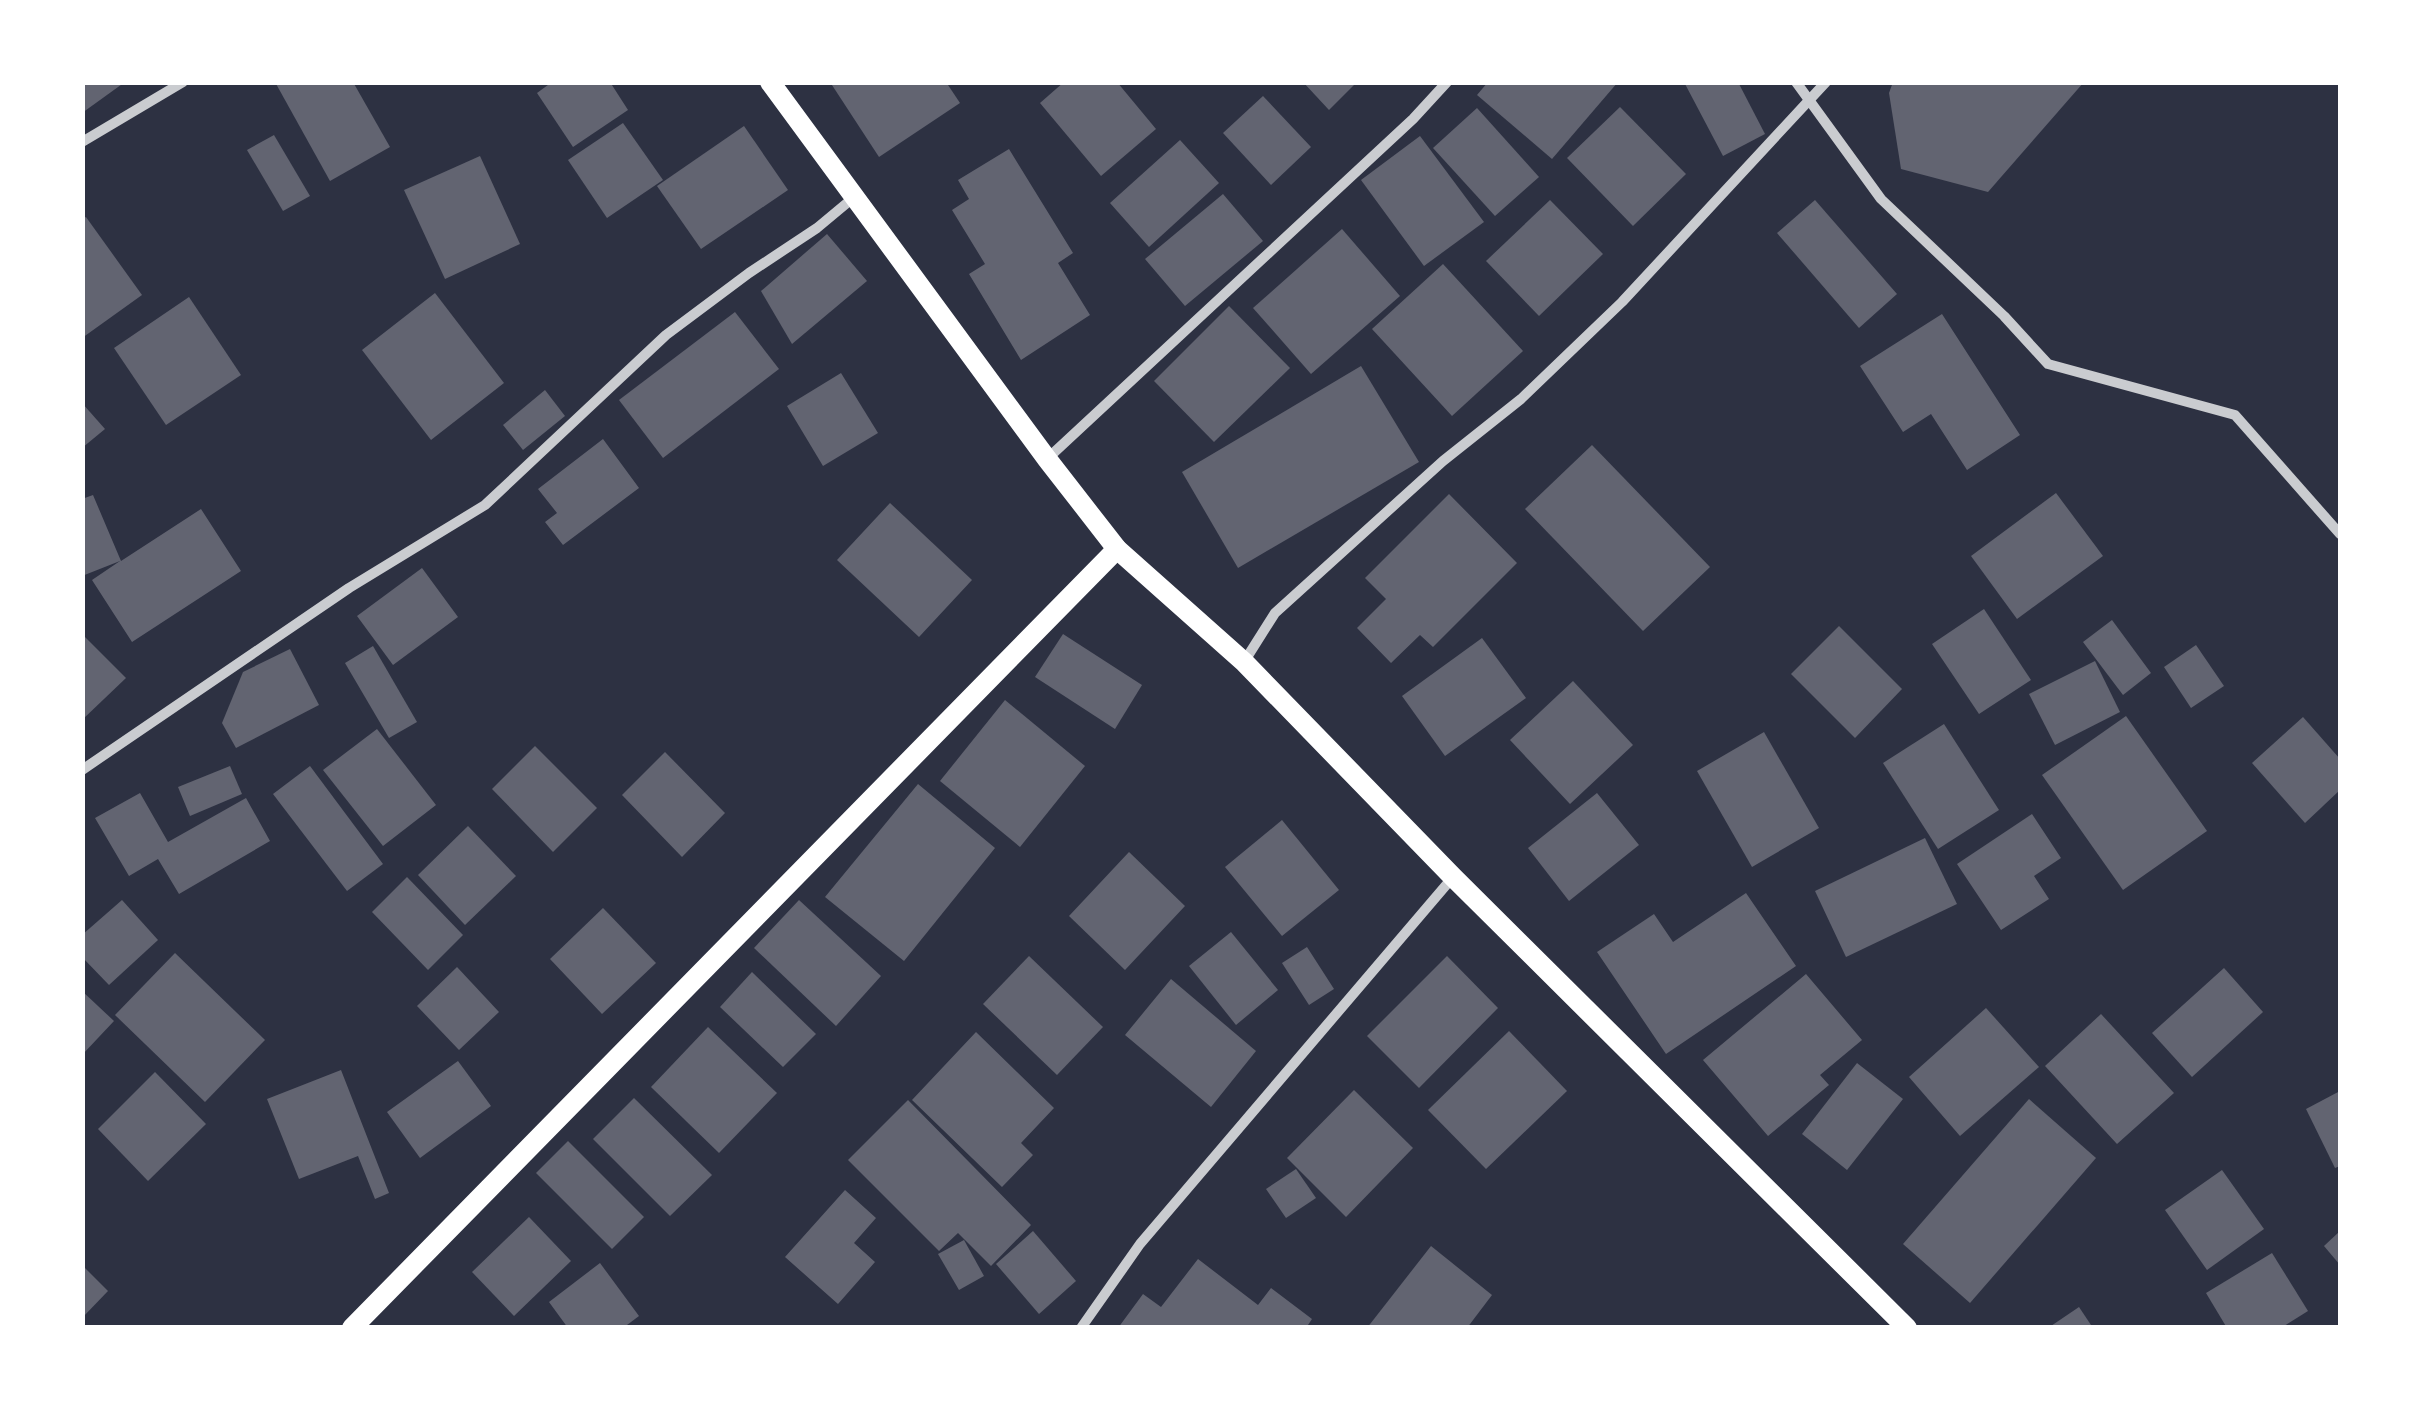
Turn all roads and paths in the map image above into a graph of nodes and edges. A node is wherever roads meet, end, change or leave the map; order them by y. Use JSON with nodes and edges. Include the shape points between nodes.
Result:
{"nodes":[{"id":1,"x":183,"y":82,"type":"edge"},
{"id":2,"x":770,"y":82,"type":"edge"},
{"id":3,"x":1446,"y":82,"type":"edge"},
{"id":4,"x":1796,"y":82,"type":"edge"},
{"id":5,"x":1826,"y":82,"type":"edge"},
{"id":6,"x":1809,"y":100,"type":"junction"},
{"id":7,"x":82,"y":142,"type":"edge"},
{"id":8,"x":853,"y":198,"type":"junction"},
{"id":9,"x":1047,"y":459,"type":"junction"},
{"id":10,"x":2340,"y":534,"type":"edge"},
{"id":11,"x":1117,"y":548,"type":"junction"},
{"id":12,"x":1244,"y":662,"type":"junction"},
{"id":13,"x":82,"y":770,"type":"edge"},
{"id":14,"x":1453,"y":877,"type":"junction"},
{"id":15,"x":352,"y":1328,"type":"edge"},
{"id":16,"x":1081,"y":1328,"type":"edge"},
{"id":17,"x":1907,"y":1328,"type":"edge"}],
"edges":[{"from":1,"to":7,"type":"street"},
{"from":2,"to":8,"type":"main road"},
{"from":3,"to":9,"type":"street"},
{"from":4,"to":6,"type":"street"},
{"from":5,"to":6,"type":"street"},
{"from":6,"to":10,"type":"street","via":[[1881,199],[2048,364],[2236,415]]},
{"from":6,"to":12,"type":"street","via":[[1610,314],[1275,613]]},
{"from":8,"to":9,"type":"main road"},
{"from":8,"to":13,"type":"street","via":[[666,334],[485,505],[349,588]]},
{"from":9,"to":11,"type":"main road"},
{"from":11,"to":12,"type":"main road"},
{"from":11,"to":15,"type":"main road"},
{"from":12,"to":14,"type":"main road"},
{"from":14,"to":16,"type":"street","via":[[1140,1244]]},
{"from":14,"to":17,"type":"main road"}]}
